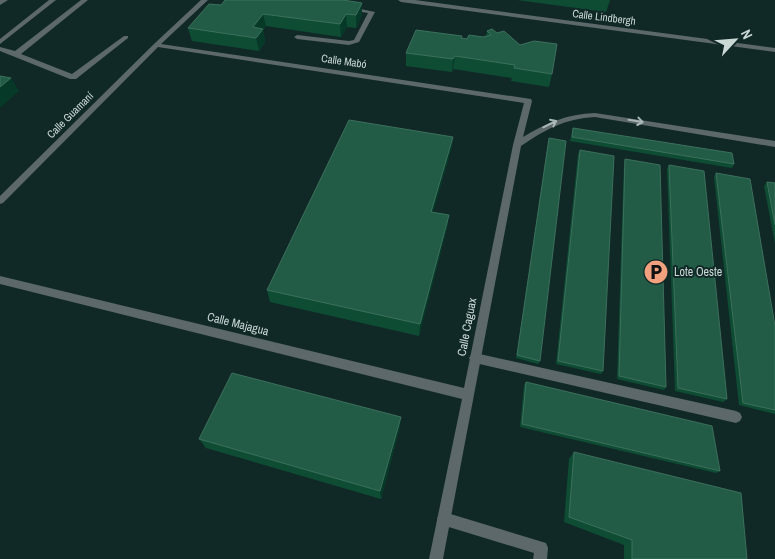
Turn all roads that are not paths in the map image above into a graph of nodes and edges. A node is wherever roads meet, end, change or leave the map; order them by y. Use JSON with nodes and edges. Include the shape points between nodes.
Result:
{"nodes":[{"id":1,"x":5,"y":0,"type":"edge"},
{"id":2,"x":53,"y":0,"type":"edge"},
{"id":3,"x":85,"y":0,"type":"edge"},
{"id":4,"x":204,"y":0,"type":"edge"},
{"id":5,"x":401,"y":0,"type":"edge"},
{"id":6,"x":0,"y":4,"type":"edge"},
{"id":7,"x":346,"y":8,"type":"edge"},
{"id":8,"x":126,"y":37,"type":"dead end"},
{"id":9,"x":296,"y":37,"type":"dead end"},
{"id":10,"x":0,"y":42,"type":"edge"},
{"id":11,"x":156,"y":45,"type":"junction"},
{"id":12,"x":0,"y":49,"type":"edge"},
{"id":13,"x":775,"y":50,"type":"edge"},
{"id":14,"x":16,"y":54,"type":"junction"},
{"id":15,"x":528,"y":101,"type":"joint"},
{"id":16,"x":775,"y":144,"type":"edge"},
{"id":17,"x":517,"y":145,"type":"junction"},
{"id":18,"x":0,"y":200,"type":"edge"},
{"id":19,"x":0,"y":280,"type":"edge"},
{"id":20,"x":475,"y":358,"type":"junction"},
{"id":21,"x":468,"y":395,"type":"junction"},
{"id":22,"x":736,"y":417,"type":"dead end"},
{"id":23,"x":444,"y":519,"type":"junction"},
{"id":24,"x":436,"y":559,"type":"edge"},
{"id":25,"x":540,"y":559,"type":"edge"}],
"edges":[{"from":1,"to":6,"type":"street"},
{"from":2,"to":10,"type":"street"},
{"from":3,"to":14,"type":"street"},
{"from":4,"to":11,"type":"street","name":"Calle Guamaní"},
{"from":5,"to":13,"type":"street","name":"Calle Lindbergh"},
{"from":7,"to":9,"type":"street","via":[[372,12],[357,41],[349,44]]},
{"from":8,"to":14,"type":"street","via":[[73,77]]},
{"from":11,"to":15,"type":"street","name":"Calle Mabó"},
{"from":11,"to":18,"type":"street","name":"Calle Guamaní"},
{"from":12,"to":14,"type":"street"},
{"from":15,"to":17,"type":"street","name":"Calle Caguax"},
{"from":17,"to":16,"type":"street","one_way":true,"via":[[542,128],[577,115],[595,115]]},
{"from":17,"to":20,"type":"street","name":"Calle Caguax"},
{"from":19,"to":21,"type":"street","name":"Calle Majagua"},
{"from":20,"to":21,"type":"street","name":"Calle Caguax"},
{"from":20,"to":22,"type":"street"},
{"from":21,"to":23,"type":"street","name":"Calle Caguax"},
{"from":23,"to":24,"type":"street","name":"Calle Caguax"},
{"from":23,"to":25,"type":"street","via":[[541,548]]}]}
